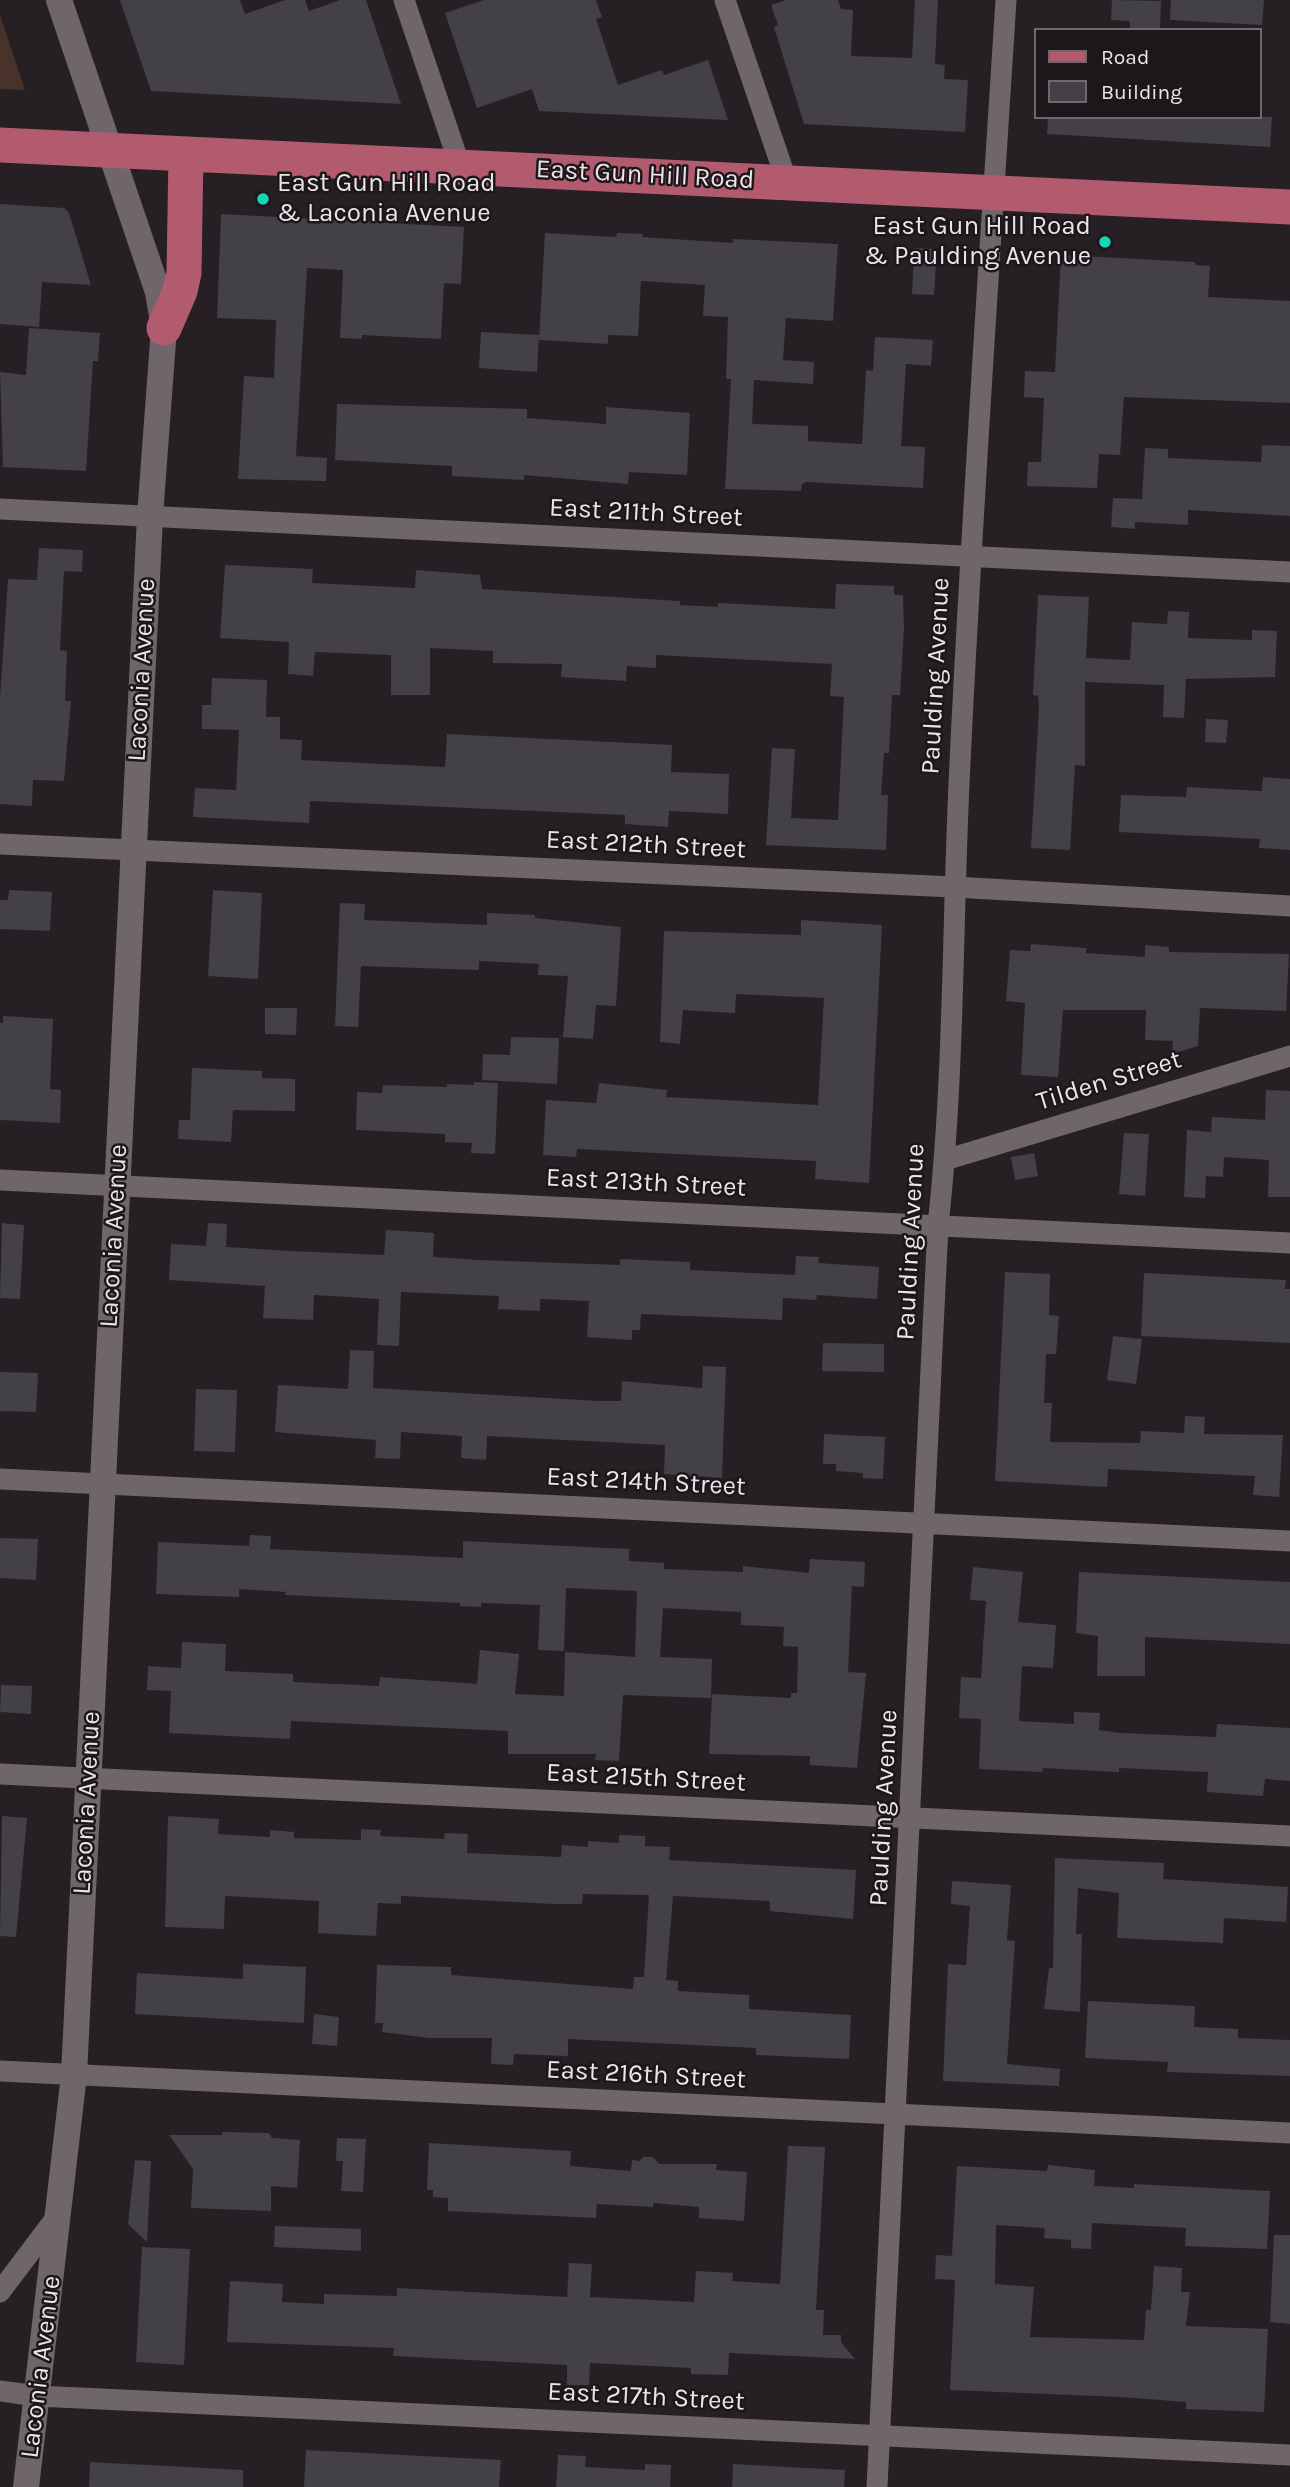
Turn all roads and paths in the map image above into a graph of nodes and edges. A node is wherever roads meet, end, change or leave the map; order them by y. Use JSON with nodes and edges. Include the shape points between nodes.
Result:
{"nodes":[{"id":1,"x":59,"y":0,"type":"edge"},
{"id":2,"x":404,"y":0,"type":"edge"},
{"id":3,"x":725,"y":0,"type":"edge"},
{"id":4,"x":1006,"y":0,"type":"edge"},
{"id":5,"x":0,"y":145,"type":"edge"},
{"id":6,"x":111,"y":151,"type":"junction"},
{"id":7,"x":186,"y":154,"type":"junction"},
{"id":8,"x":460,"y":166,"type":"junction"},
{"id":9,"x":787,"y":182,"type":"junction"},
{"id":10,"x":993,"y":193,"type":"junction"},
{"id":11,"x":1290,"y":207,"type":"edge"},
{"id":12,"x":164,"y":328,"type":"junction"},
{"id":13,"x":0,"y":509,"type":"edge"},
{"id":14,"x":150,"y":516,"type":"junction"},
{"id":15,"x":970,"y":556,"type":"junction"},
{"id":16,"x":1290,"y":572,"type":"edge"},
{"id":17,"x":0,"y":844,"type":"edge"},
{"id":18,"x":133,"y":850,"type":"junction"},
{"id":19,"x":954,"y":887,"type":"junction"},
{"id":20,"x":1290,"y":906,"type":"edge"},
{"id":21,"x":1290,"y":1056,"type":"edge"},
{"id":22,"x":945,"y":1160,"type":"junction"},
{"id":23,"x":0,"y":1180,"type":"edge"},
{"id":24,"x":117,"y":1185,"type":"junction"},
{"id":25,"x":938,"y":1225,"type":"junction"},
{"id":26,"x":1290,"y":1243,"type":"edge"},
{"id":27,"x":0,"y":1479,"type":"edge"},
{"id":28,"x":101,"y":1484,"type":"junction"},
{"id":29,"x":926,"y":1523,"type":"junction"},
{"id":30,"x":1290,"y":1541,"type":"edge"},
{"id":31,"x":0,"y":1774,"type":"edge"},
{"id":32,"x":88,"y":1778,"type":"junction"},
{"id":33,"x":911,"y":1819,"type":"junction"},
{"id":34,"x":1290,"y":1836,"type":"edge"},
{"id":35,"x":0,"y":2071,"type":"edge"},
{"id":36,"x":74,"y":2075,"type":"junction"},
{"id":37,"x":895,"y":2116,"type":"junction"},
{"id":38,"x":1290,"y":2133,"type":"edge"},
{"id":39,"x":59,"y":2213,"type":"junction"},
{"id":40,"x":0,"y":2292,"type":"edge"},
{"id":41,"x":0,"y":2391,"type":"edge"},
{"id":42,"x":37,"y":2396,"type":"junction"},
{"id":43,"x":880,"y":2436,"type":"junction"},
{"id":44,"x":1290,"y":2455,"type":"edge"},
{"id":45,"x":26,"y":2487,"type":"edge"},
{"id":46,"x":877,"y":2487,"type":"edge"}],
"edges":[{"from":1,"to":6,"type":"street","name":"Laconia Avenue"},
{"from":2,"to":8,"type":"street"},
{"from":3,"to":9,"type":"street"},
{"from":4,"to":10,"type":"street","name":"Paulding Avenue"},
{"from":5,"to":6,"type":"main road","name":"East Gun Hill Road"},
{"from":6,"to":7,"type":"main road","name":"East Gun Hill Road"},
{"from":6,"to":12,"type":"street","name":"Laconia Avenue","via":[[158,292]]},
{"from":7,"to":8,"type":"main road","name":"East Gun Hill Road"},
{"from":7,"to":12,"type":"main road","via":[[184,273]]},
{"from":8,"to":9,"type":"main road","name":"East Gun Hill Road"},
{"from":9,"to":10,"type":"main road","name":"East Gun Hill Road"},
{"from":10,"to":11,"type":"main road","name":"East Gun Hill Road"},
{"from":10,"to":15,"type":"street","name":"Paulding Avenue"},
{"from":12,"to":14,"type":"street","name":"Laconia Avenue"},
{"from":13,"to":14,"type":"street","name":"East 211th Street"},
{"from":14,"to":15,"type":"street","name":"East 211th Street"},
{"from":14,"to":18,"type":"street","name":"Laconia Avenue"},
{"from":15,"to":16,"type":"street","name":"East 211th Street"},
{"from":15,"to":19,"type":"street","name":"Paulding Avenue"},
{"from":17,"to":18,"type":"street","name":"East 212th Street"},
{"from":18,"to":19,"type":"street","name":"East 212th Street"},
{"from":18,"to":24,"type":"street","name":"Laconia Avenue"},
{"from":19,"to":20,"type":"street","name":"East 212th Street"},
{"from":19,"to":22,"type":"street","name":"Paulding Avenue"},
{"from":21,"to":22,"type":"street","name":"Tilden Street"},
{"from":22,"to":25,"type":"street","name":"Paulding Avenue"},
{"from":23,"to":24,"type":"street","name":"East 213th Street"},
{"from":24,"to":25,"type":"street","name":"East 213th Street"},
{"from":24,"to":28,"type":"street","name":"Laconia Avenue"},
{"from":25,"to":26,"type":"street","name":"East 213th Street"},
{"from":25,"to":29,"type":"street","name":"Paulding Avenue"},
{"from":27,"to":28,"type":"street","name":"East 214th Street"},
{"from":28,"to":29,"type":"street","name":"East 214th Street"},
{"from":28,"to":32,"type":"street","name":"Laconia Avenue"},
{"from":29,"to":30,"type":"street","name":"East 214th Street"},
{"from":29,"to":33,"type":"street","name":"Paulding Avenue"},
{"from":31,"to":32,"type":"street","name":"East 215th Street"},
{"from":32,"to":33,"type":"street","name":"East 215th Street"},
{"from":32,"to":36,"type":"street","name":"Laconia Avenue"},
{"from":33,"to":34,"type":"street","name":"East 215th Street"},
{"from":33,"to":37,"type":"street","name":"Paulding Avenue"},
{"from":35,"to":36,"type":"street","name":"East 216th Street"},
{"from":36,"to":37,"type":"street","name":"East 216th Street"},
{"from":36,"to":39,"type":"street","name":"Laconia Avenue"},
{"from":37,"to":38,"type":"street","name":"East 216th Street"},
{"from":37,"to":43,"type":"street","name":"Paulding Avenue"},
{"from":39,"to":40,"type":"street"},
{"from":39,"to":42,"type":"street","name":"Laconia Avenue"},
{"from":41,"to":42,"type":"street","name":"East 217th Street"},
{"from":42,"to":43,"type":"street","name":"East 217th Street"},
{"from":42,"to":45,"type":"street","name":"Laconia Avenue"},
{"from":43,"to":44,"type":"street","name":"East 217th Street"},
{"from":43,"to":46,"type":"street","name":"Paulding Avenue"}]}
